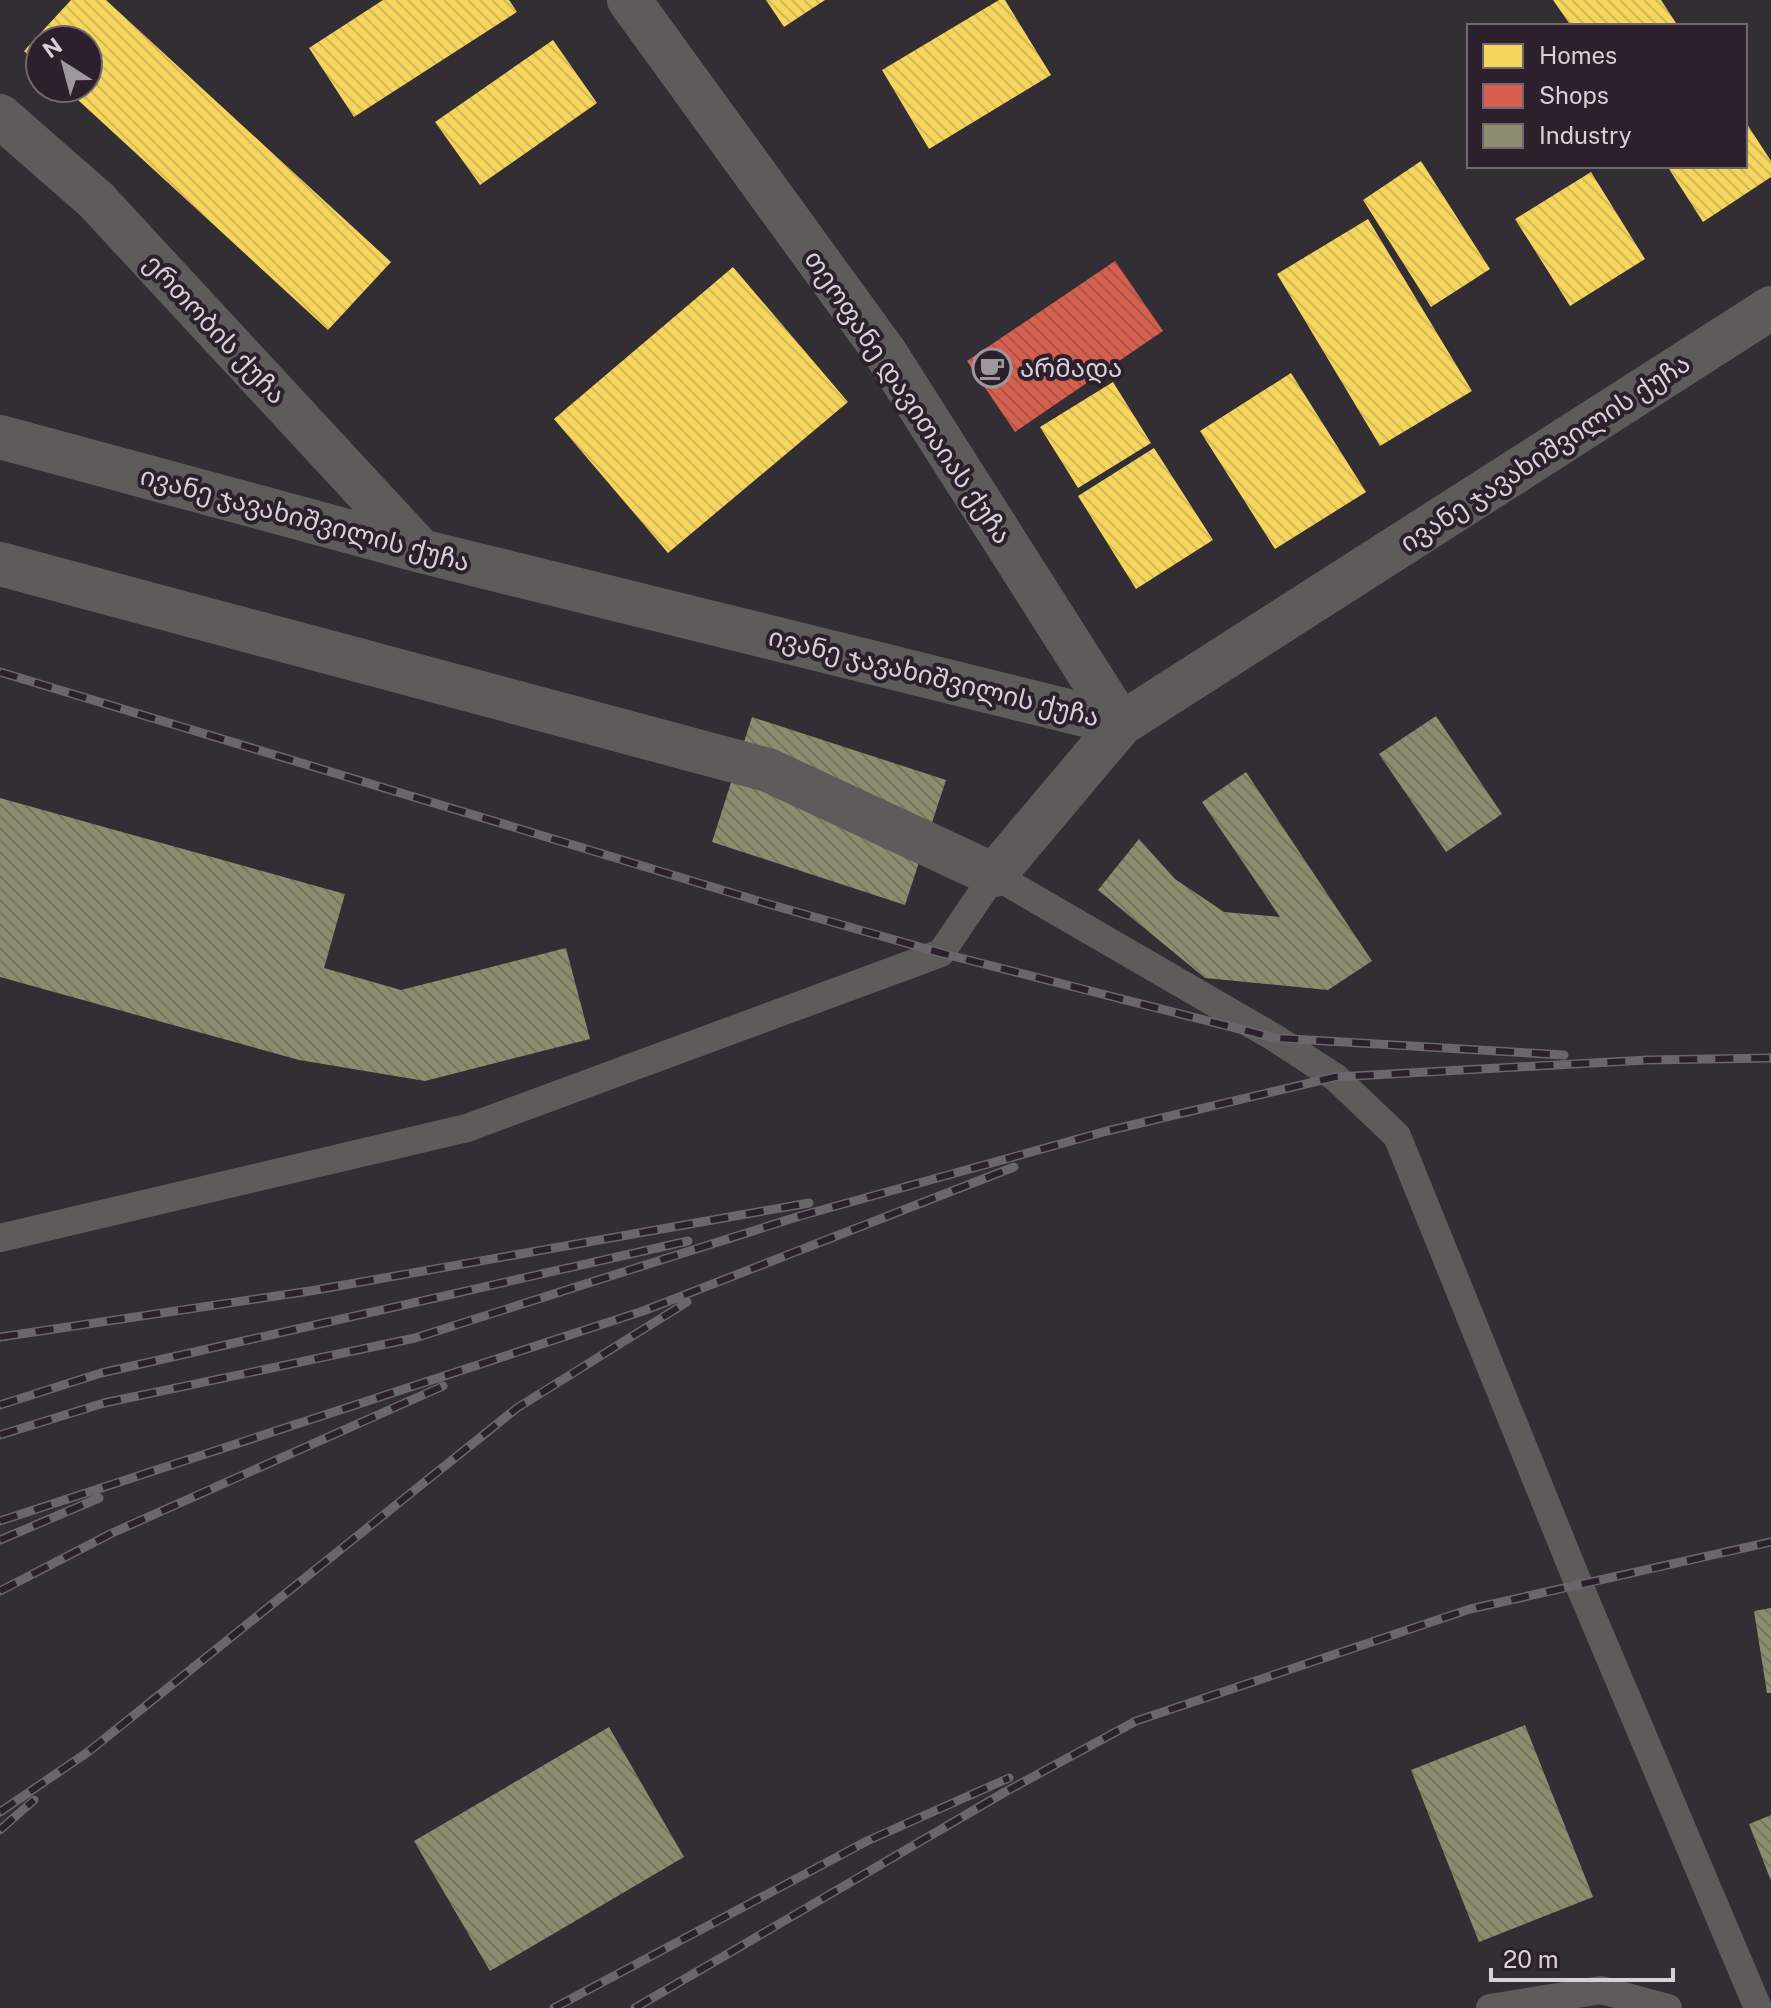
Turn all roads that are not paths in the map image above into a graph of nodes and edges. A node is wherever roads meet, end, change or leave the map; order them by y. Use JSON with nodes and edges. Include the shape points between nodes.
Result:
{"nodes":[{"id":1,"x":629,"y":0,"type":"edge"},
{"id":2,"x":0,"y":116,"type":"edge"},
{"id":3,"x":1771,"y":308,"type":"edge"},
{"id":4,"x":0,"y":437,"type":"edge"},
{"id":5,"x":421,"y":551,"type":"junction"},
{"id":6,"x":0,"y":564,"type":"edge"},
{"id":7,"x":1121,"y":724,"type":"junction"},
{"id":8,"x":994,"y":875,"type":"junction"},
{"id":9,"x":0,"y":1238,"type":"edge"},
{"id":10,"x":1490,"y":2008,"type":"edge"},
{"id":11,"x":1668,"y":2008,"type":"edge"},
{"id":12,"x":1758,"y":2008,"type":"edge"}],
"edges":[{"from":1,"to":7,"type":"street","name":"თეოფანე დავითაიას ქუჩა","via":[[886,354]]},
{"from":2,"to":5,"type":"street","name":"ერთობის ქუჩა","via":[[96,200]]},
{"from":3,"to":7,"type":"street","name":"ივანე ჯავახიშვილის ქუჩა"},
{"from":4,"to":5,"type":"street","name":"ივანე ჯავახიშვილის ქუჩა"},
{"from":5,"to":7,"type":"street","name":"ივანე ჯავახიშვილის ქუჩა"},
{"from":6,"to":8,"type":"street","via":[[768,770]]},
{"from":7,"to":8,"type":"street"},
{"from":8,"to":9,"type":"lane","via":[[941,953],[467,1128]]},
{"from":8,"to":12,"type":"lane","via":[[1275,1038],[1335,1077],[1397,1136]]},
{"from":10,"to":11,"type":"lane","via":[[1601,1990]]}]}
